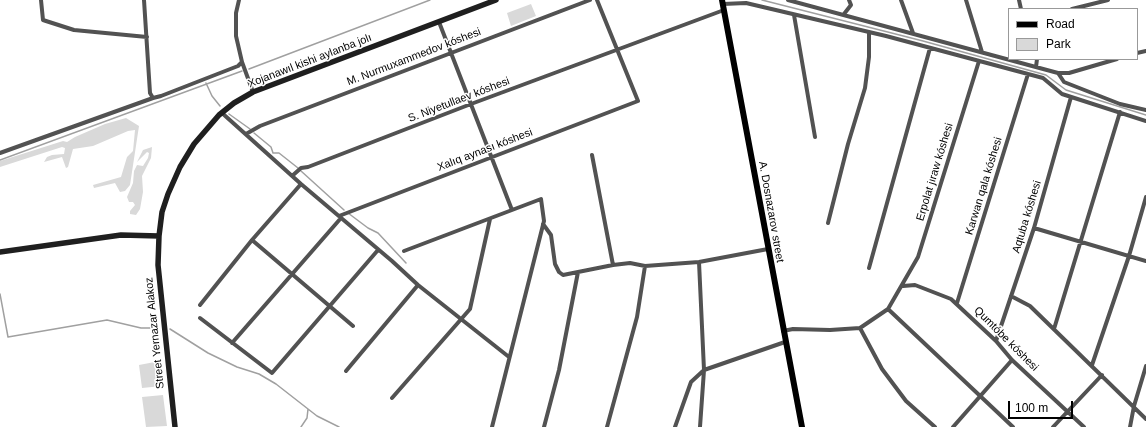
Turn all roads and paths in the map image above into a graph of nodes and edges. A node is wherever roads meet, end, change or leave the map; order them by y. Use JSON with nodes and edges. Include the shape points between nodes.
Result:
{"nodes":[{"id":1,"x":41,"y":0,"type":"edge"},
{"id":2,"x":144,"y":0,"type":"edge"},
{"id":3,"x":239,"y":0,"type":"edge"},
{"id":4,"x":496,"y":0,"type":"edge"},
{"id":5,"x":590,"y":0,"type":"edge"},
{"id":6,"x":597,"y":0,"type":"edge"},
{"id":7,"x":789,"y":0,"type":"edge"},
{"id":8,"x":849,"y":0,"type":"edge"},
{"id":9,"x":902,"y":0,"type":"edge"},
{"id":10,"x":966,"y":0,"type":"edge"},
{"id":11,"x":1108,"y":0,"type":"edge"},
{"id":12,"x":723,"y":5,"type":"edge"},
{"id":13,"x":1076,"y":8,"type":"edge"},
{"id":14,"x":844,"y":14,"type":"junction"},
{"id":15,"x":794,"y":15,"type":"junction"},
{"id":16,"x":439,"y":22,"type":"junction"},
{"id":17,"x":869,"y":33,"type":"junction"},
{"id":18,"x":913,"y":33,"type":"junction"},
{"id":19,"x":147,"y":37,"type":"junction"},
{"id":20,"x":930,"y":48,"type":"junction"},
{"id":21,"x":617,"y":50,"type":"junction"},
{"id":22,"x":452,"y":52,"type":"junction"},
{"id":23,"x":982,"y":52,"type":"junction"},
{"id":24,"x":1008,"y":59,"type":"edge"},
{"id":25,"x":1011,"y":60,"type":"edge"},
{"id":26,"x":1037,"y":60,"type":"edge"},
{"id":27,"x":1114,"y":60,"type":"edge"},
{"id":28,"x":979,"y":61,"type":"junction"},
{"id":29,"x":242,"y":62,"type":"junction"},
{"id":30,"x":1036,"y":67,"type":"junction"},
{"id":31,"x":1058,"y":73,"type":"junction"},
{"id":32,"x":1028,"y":74,"type":"junction"},
{"id":33,"x":253,"y":92,"type":"junction"},
{"id":34,"x":1071,"y":97,"type":"junction"},
{"id":35,"x":153,"y":98,"type":"junction"},
{"id":36,"x":471,"y":104,"type":"junction"},
{"id":37,"x":1146,"y":110,"type":"edge"},
{"id":38,"x":1120,"y":112,"type":"junction"},
{"id":39,"x":222,"y":113,"type":"junction"},
{"id":40,"x":1146,"y":121,"type":"edge"},
{"id":41,"x":246,"y":134,"type":"junction"},
{"id":42,"x":815,"y":137,"type":"dead end"},
{"id":43,"x":0,"y":153,"type":"edge"},
{"id":44,"x":592,"y":155,"type":"dead end"},
{"id":45,"x":492,"y":157,"type":"junction"},
{"id":46,"x":292,"y":176,"type":"junction"},
{"id":47,"x":301,"y":184,"type":"junction"},
{"id":48,"x":1146,"y":197,"type":"edge"},
{"id":49,"x":512,"y":210,"type":"junction"},
{"id":50,"x":340,"y":217,"type":"junction"},
{"id":51,"x":490,"y":219,"type":"junction"},
{"id":52,"x":828,"y":223,"type":"dead end"},
{"id":53,"x":543,"y":224,"type":"junction"},
{"id":54,"x":1034,"y":228,"type":"junction"},
{"id":55,"x":159,"y":236,"type":"junction"},
{"id":56,"x":252,"y":240,"type":"junction"},
{"id":57,"x":1081,"y":242,"type":"junction"},
{"id":58,"x":768,"y":249,"type":"junction"},
{"id":59,"x":378,"y":250,"type":"junction"},
{"id":60,"x":404,"y":251,"type":"dead end"},
{"id":61,"x":0,"y":252,"type":"edge"},
{"id":62,"x":1129,"y":256,"type":"junction"},
{"id":63,"x":1146,"y":261,"type":"edge"},
{"id":64,"x":698,"y":262,"type":"junction"},
{"id":65,"x":613,"y":265,"type":"junction"},
{"id":66,"x":646,"y":266,"type":"junction"},
{"id":67,"x":869,"y":268,"type":"dead end"},
{"id":68,"x":578,"y":272,"type":"junction"},
{"id":69,"x":291,"y":274,"type":"junction"},
{"id":70,"x":418,"y":285,"type":"junction"},
{"id":71,"x":903,"y":286,"type":"junction"},
{"id":72,"x":1011,"y":296,"type":"junction"},
{"id":73,"x":957,"y":304,"type":"junction"},
{"id":74,"x":200,"y":305,"type":"dead end"},
{"id":75,"x":329,"y":307,"type":"junction"},
{"id":76,"x":888,"y":310,"type":"junction"},
{"id":77,"x":200,"y":318,"type":"dead end"},
{"id":78,"x":462,"y":320,"type":"junction"},
{"id":79,"x":353,"y":326,"type":"dead end"},
{"id":80,"x":860,"y":328,"type":"junction"},
{"id":81,"x":1054,"y":328,"type":"junction"},
{"id":82,"x":783,"y":331,"type":"junction"},
{"id":83,"x":996,"y":341,"type":"junction"},
{"id":84,"x":785,"y":342,"type":"junction"},
{"id":85,"x":232,"y":343,"type":"junction"},
{"id":86,"x":509,"y":357,"type":"junction"},
{"id":87,"x":1012,"y":360,"type":"junction"},
{"id":88,"x":1092,"y":365,"type":"junction"},
{"id":89,"x":1146,"y":366,"type":"edge"},
{"id":90,"x":704,"y":370,"type":"junction"},
{"id":91,"x":346,"y":371,"type":"dead end"},
{"id":92,"x":1102,"y":375,"type":"junction"},
{"id":93,"x":979,"y":395,"type":"junction"},
{"id":94,"x":392,"y":398,"type":"dead end"},
{"id":95,"x":1134,"y":406,"type":"junction"},
{"id":96,"x":1068,"y":411,"type":"junction"},
{"id":97,"x":1146,"y":419,"type":"edge"},
{"id":98,"x":175,"y":427,"type":"edge"},
{"id":99,"x":492,"y":427,"type":"edge"},
{"id":100,"x":544,"y":427,"type":"edge"},
{"id":101,"x":607,"y":427,"type":"edge"},
{"id":102,"x":675,"y":427,"type":"edge"},
{"id":103,"x":700,"y":427,"type":"edge"},
{"id":104,"x":802,"y":427,"type":"edge"},
{"id":105,"x":935,"y":427,"type":"edge"},
{"id":106,"x":953,"y":427,"type":"edge"},
{"id":107,"x":1013,"y":427,"type":"edge"},
{"id":108,"x":1053,"y":427,"type":"edge"},
{"id":109,"x":1084,"y":427,"type":"edge"},
{"id":110,"x":1130,"y":427,"type":"edge"}],
"edges":[{"from":1,"to":19,"type":"street","via":[[43,20],[74,30]]},
{"from":2,"to":19,"type":"street"},
{"from":3,"to":29,"type":"street","via":[[236,36]]},
{"from":4,"to":16,"type":"main road","name":"Xojanawıl kishi aylanba jolı"},
{"from":5,"to":22,"type":"street","name":"M. Nurmuxammedov kóshesi"},
{"from":6,"to":21,"type":"street"},
{"from":7,"to":14,"type":"street"},
{"from":8,"to":14,"type":"street","via":[[851,5]]},
{"from":9,"to":18,"type":"street"},
{"from":10,"to":23,"type":"street"},
{"from":11,"to":13,"type":"street"},
{"from":12,"to":15,"type":"street","via":[[746,4]]},
{"from":12,"to":21,"type":"street","name":"S. Niyetullaev kóshesi"},
{"from":12,"to":58,"type":"main road","name":"A. Dosnazarov street"},
{"from":14,"to":18,"type":"street"},
{"from":15,"to":17,"type":"street"},
{"from":15,"to":42,"type":"street"},
{"from":16,"to":22,"type":"street"},
{"from":16,"to":33,"type":"main road","name":"Xojanawıl kishi aylanba jolı"},
{"from":17,"to":20,"type":"street"},
{"from":17,"to":52,"type":"street","via":[[865,88]]},
{"from":18,"to":23,"type":"street"},
{"from":19,"to":35,"type":"street","via":[[150,93]]},
{"from":20,"to":28,"type":"street"},
{"from":20,"to":67,"type":"street"},
{"from":21,"to":36,"type":"street","name":"S. Niyetullaev kóshesi"},
{"from":21,"to":45,"type":"street","name":"Xalıq aynası kóshesi","via":[[638,101]]},
{"from":22,"to":36,"type":"street"},
{"from":22,"to":41,"type":"street","name":"M. Nurmuxammedov kóshesi","via":[[260,126]]},
{"from":23,"to":24,"type":"street"},
{"from":25,"to":30,"type":"street"},
{"from":26,"to":30,"type":"street"},
{"from":27,"to":31,"type":"street","via":[[1069,73]]},
{"from":28,"to":32,"type":"street"},
{"from":28,"to":71,"type":"street","name":"Erpolat jıraw kóshesi","via":[[918,257]]},
{"from":29,"to":33,"type":"street"},
{"from":29,"to":35,"type":"street","via":[[238,66]]},
{"from":30,"to":31,"type":"street"},
{"from":31,"to":37,"type":"street","via":[[1064,82],[1120,104]]},
{"from":32,"to":34,"type":"street","via":[[1043,78],[1062,94]]},
{"from":32,"to":73,"type":"street","name":"Karwan qala kóshesi"},
{"from":33,"to":39,"type":"main road","name":"Xojanawıl kishi aylanba jolı"},
{"from":34,"to":38,"type":"street"},
{"from":34,"to":54,"type":"street","name":"Aqtuba kóshesi"},
{"from":35,"to":43,"type":"street"},
{"from":36,"to":45,"type":"street"},
{"from":36,"to":46,"type":"street","name":"S. Niyetullaev kóshesi","via":[[308,168],[301,168]]},
{"from":38,"to":40,"type":"street"},
{"from":38,"to":57,"type":"street"},
{"from":39,"to":41,"type":"street"},
{"from":39,"to":55,"type":"main road","name":"Xojanawıl kishi aylanba jolı","via":[[208,126],[180,167],[162,212]]},
{"from":41,"to":46,"type":"street"},
{"from":44,"to":65,"type":"street"},
{"from":45,"to":49,"type":"street"},
{"from":45,"to":50,"type":"street","name":"Xalıq aynası kóshesi"},
{"from":46,"to":47,"type":"street"},
{"from":47,"to":50,"type":"street"},
{"from":47,"to":56,"type":"street"},
{"from":48,"to":62,"type":"street"},
{"from":49,"to":51,"type":"street"},
{"from":49,"to":53,"type":"street","via":[[541,199]]},
{"from":50,"to":59,"type":"street"},
{"from":50,"to":69,"type":"street","name":"Xalıq aynası kóshesi"},
{"from":51,"to":60,"type":"street"},
{"from":51,"to":78,"type":"street","via":[[470,309]]},
{"from":53,"to":68,"type":"street","via":[[551,235],[555,264],[559,272],[563,275]]},
{"from":53,"to":86,"type":"street"},
{"from":54,"to":57,"type":"street"},
{"from":54,"to":72,"type":"street","name":"Aqtuba kóshesi"},
{"from":55,"to":61,"type":"main road","via":[[121,235]]},
{"from":55,"to":98,"type":"main road","name":"Street Yernazar Alakoz","via":[[158,265]]},
{"from":56,"to":69,"type":"street"},
{"from":56,"to":74,"type":"street"},
{"from":57,"to":62,"type":"street"},
{"from":57,"to":81,"type":"street"},
{"from":58,"to":64,"type":"street"},
{"from":58,"to":82,"type":"main road","name":"A. Dosnazarov street"},
{"from":59,"to":70,"type":"street"},
{"from":59,"to":75,"type":"street"},
{"from":62,"to":63,"type":"street"},
{"from":62,"to":88,"type":"street"},
{"from":64,"to":66,"type":"street"},
{"from":64,"to":90,"type":"street"},
{"from":65,"to":66,"type":"street","via":[[630,263]]},
{"from":65,"to":68,"type":"street"},
{"from":66,"to":101,"type":"street","via":[[637,317]]},
{"from":68,"to":100,"type":"street","via":[[559,370]]},
{"from":69,"to":75,"type":"street"},
{"from":69,"to":85,"type":"street","name":"Xalıq aynası kóshesi"},
{"from":70,"to":78,"type":"street"},
{"from":70,"to":91,"type":"street"},
{"from":71,"to":73,"type":"street","name":"Qumtóbe kóshesi","via":[[915,285],[931,290],[951,298]]},
{"from":71,"to":76,"type":"street","name":"Erpolat jıraw kóshesi"},
{"from":72,"to":81,"type":"street","via":[[1030,306]]},
{"from":72,"to":83,"type":"street","name":"Aqtuba kóshesi"},
{"from":73,"to":83,"type":"street","name":"Qumtóbe kóshesi"},
{"from":75,"to":79,"type":"street"},
{"from":75,"to":85,"type":"street","via":[[272,373]]},
{"from":76,"to":80,"type":"street"},
{"from":76,"to":93,"type":"street"},
{"from":77,"to":85,"type":"street"},
{"from":78,"to":86,"type":"street"},
{"from":78,"to":94,"type":"street"},
{"from":80,"to":82,"type":"street"},
{"from":80,"to":105,"type":"street","via":[[882,369],[906,401]]},
{"from":81,"to":88,"type":"street"},
{"from":82,"to":84,"type":"main road","name":"A. Dosnazarov street"},
{"from":83,"to":87,"type":"street","name":"Qumtóbe kóshesi"},
{"from":84,"to":90,"type":"street"},
{"from":84,"to":104,"type":"main road","name":"A. Dosnazarov street"},
{"from":86,"to":99,"type":"street"},
{"from":87,"to":93,"type":"street"},
{"from":87,"to":96,"type":"street","name":"Qumtóbe kóshesi"},
{"from":88,"to":92,"type":"street"},
{"from":89,"to":95,"type":"street"},
{"from":90,"to":102,"type":"street","via":[[691,382]]},
{"from":90,"to":103,"type":"street"},
{"from":92,"to":95,"type":"street"},
{"from":92,"to":96,"type":"street"},
{"from":93,"to":106,"type":"street"},
{"from":93,"to":107,"type":"street"},
{"from":95,"to":97,"type":"street"},
{"from":95,"to":110,"type":"street"},
{"from":96,"to":108,"type":"street"},
{"from":96,"to":109,"type":"street","name":"Qumtóbe kóshesi"}]}
